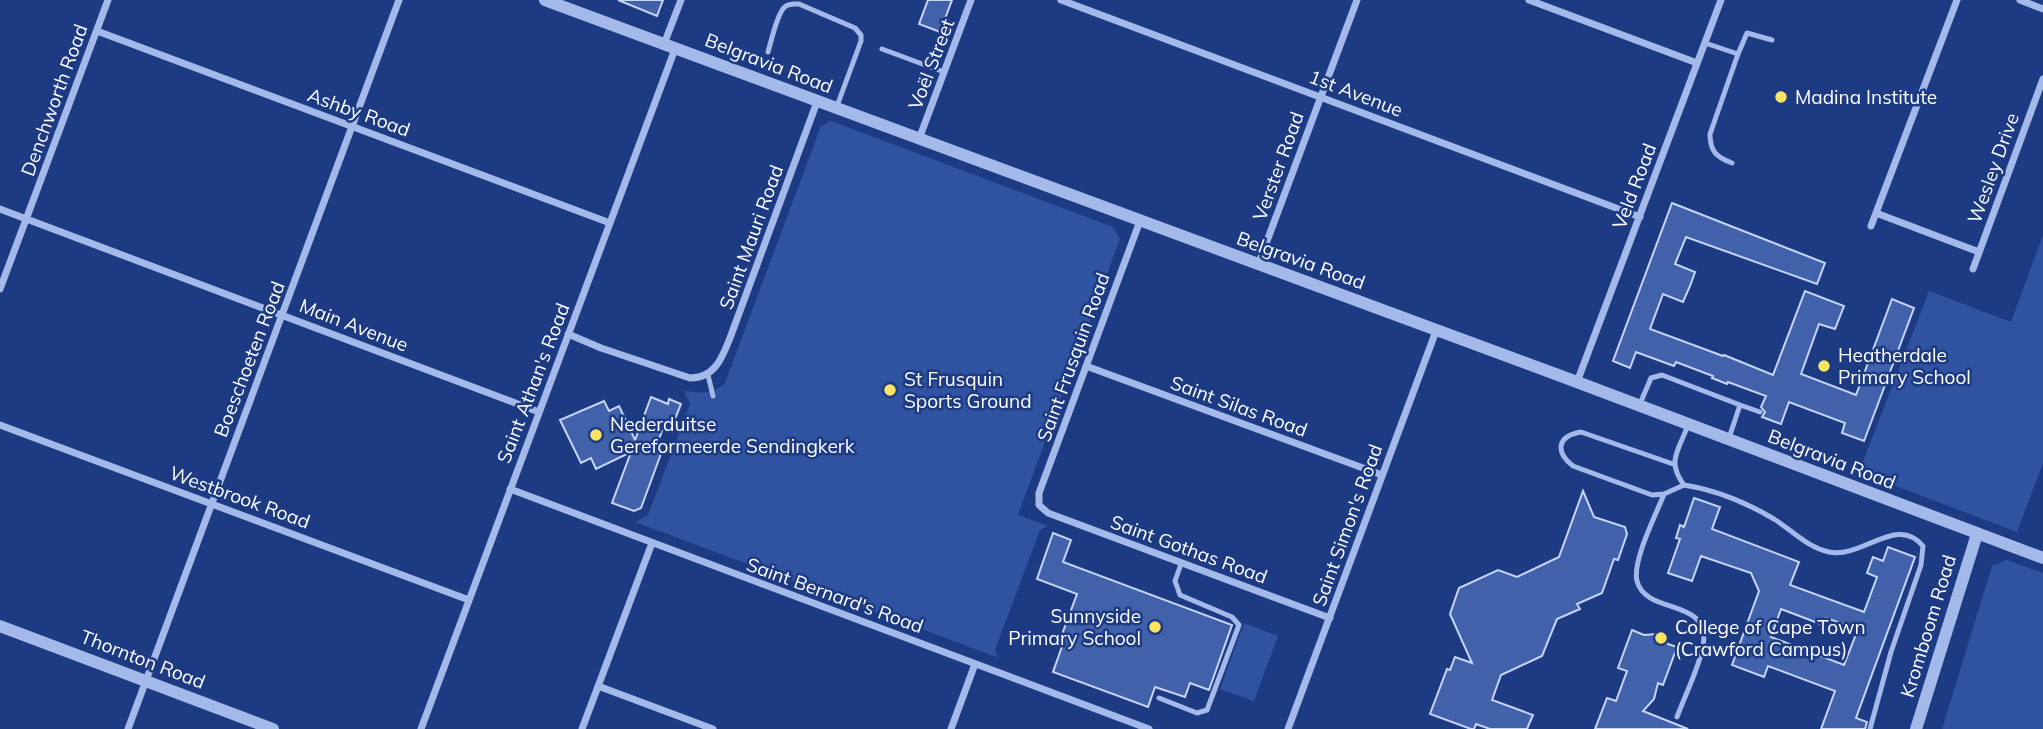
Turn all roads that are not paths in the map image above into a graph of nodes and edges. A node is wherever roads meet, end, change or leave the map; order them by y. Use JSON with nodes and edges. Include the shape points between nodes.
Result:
{"nodes":[{"id":1,"x":108,"y":0,"type":"edge"},
{"id":2,"x":399,"y":0,"type":"edge"},
{"id":3,"x":545,"y":0,"type":"edge"},
{"id":4,"x":681,"y":0,"type":"edge"},
{"id":5,"x":971,"y":0,"type":"edge"},
{"id":6,"x":1061,"y":0,"type":"edge"},
{"id":7,"x":1356,"y":0,"type":"edge"},
{"id":8,"x":1529,"y":0,"type":"edge"},
{"id":9,"x":1721,"y":0,"type":"edge"},
{"id":10,"x":1957,"y":0,"type":"edge"},
{"id":11,"x":2020,"y":0,"type":"edge"},
{"id":12,"x":2043,"y":9,"type":"edge"},
{"id":13,"x":97,"y":31,"type":"junction"},
{"id":14,"x":1772,"y":40,"type":"dead end"},
{"id":15,"x":1705,"y":43,"type":"junction"},
{"id":16,"x":670,"y":46,"type":"junction"},
{"id":17,"x":883,"y":49,"type":"dead end"},
{"id":18,"x":768,"y":51,"type":"dead end"},
{"id":19,"x":1738,"y":54,"type":"junction"},
{"id":20,"x":1698,"y":63,"type":"junction"},
{"id":21,"x":944,"y":72,"type":"junction"},
{"id":22,"x":2043,"y":79,"type":"edge"},
{"id":23,"x":1321,"y":97,"type":"junction"},
{"id":24,"x":817,"y":102,"type":"junction"},
{"id":25,"x":835,"y":109,"type":"junction"},
{"id":26,"x":352,"y":126,"type":"junction"},
{"id":27,"x":919,"y":139,"type":"junction"},
{"id":28,"x":1732,"y":163,"type":"dead end"},
{"id":29,"x":0,"y":209,"type":"edge"},
{"id":30,"x":1876,"y":213,"type":"junction"},
{"id":31,"x":1640,"y":216,"type":"junction"},
{"id":32,"x":27,"y":219,"type":"junction"},
{"id":33,"x":1140,"y":221,"type":"junction"},
{"id":34,"x":610,"y":223,"type":"junction"},
{"id":35,"x":1871,"y":226,"type":"dead end"},
{"id":36,"x":1979,"y":252,"type":"junction"},
{"id":37,"x":1258,"y":265,"type":"junction"},
{"id":38,"x":1973,"y":269,"type":"dead end"},
{"id":39,"x":0,"y":289,"type":"edge"},
{"id":40,"x":282,"y":315,"type":"junction"},
{"id":41,"x":1436,"y":331,"type":"junction"},
{"id":42,"x":568,"y":334,"type":"junction"},
{"id":43,"x":1086,"y":366,"type":"junction"},
{"id":44,"x":706,"y":376,"type":"junction"},
{"id":45,"x":1577,"y":382,"type":"junction"},
{"id":46,"x":713,"y":396,"type":"dead end"},
{"id":47,"x":1740,"y":405,"type":"junction"},
{"id":48,"x":1639,"y":406,"type":"junction"},
{"id":49,"x":539,"y":412,"type":"junction"},
{"id":50,"x":1760,"y":412,"type":"dead end"},
{"id":51,"x":0,"y":425,"type":"edge"},
{"id":52,"x":1688,"y":425,"type":"junction"},
{"id":53,"x":1728,"y":440,"type":"junction"},
{"id":54,"x":1674,"y":464,"type":"junction"},
{"id":55,"x":1382,"y":475,"type":"junction"},
{"id":56,"x":1684,"y":485,"type":"junction"},
{"id":57,"x":510,"y":489,"type":"junction"},
{"id":58,"x":1664,"y":494,"type":"junction"},
{"id":59,"x":211,"y":503,"type":"junction"},
{"id":60,"x":1039,"y":505,"type":"joint"},
{"id":61,"x":1977,"y":534,"type":"junction"},
{"id":62,"x":652,"y":543,"type":"junction"},
{"id":63,"x":2043,"y":558,"type":"edge"},
{"id":64,"x":1181,"y":564,"type":"junction"},
{"id":65,"x":469,"y":600,"type":"junction"},
{"id":66,"x":1330,"y":618,"type":"junction"},
{"id":67,"x":0,"y":626,"type":"edge"},
{"id":68,"x":975,"y":664,"type":"junction"},
{"id":69,"x":146,"y":681,"type":"junction"},
{"id":70,"x":598,"y":686,"type":"junction"},
{"id":71,"x":1158,"y":698,"type":"dead end"},
{"id":72,"x":1677,"y":717,"type":"dead end"},
{"id":73,"x":128,"y":729,"type":"edge"},
{"id":74,"x":273,"y":729,"type":"edge"},
{"id":75,"x":421,"y":729,"type":"edge"},
{"id":76,"x":582,"y":729,"type":"edge"},
{"id":77,"x":713,"y":729,"type":"edge"},
{"id":78,"x":951,"y":729,"type":"edge"},
{"id":79,"x":1149,"y":729,"type":"edge"},
{"id":80,"x":1288,"y":729,"type":"edge"},
{"id":81,"x":1870,"y":729,"type":"edge"},
{"id":82,"x":1916,"y":729,"type":"edge"}],
"edges":[{"from":1,"to":13,"type":"street","name":"Denchworth Road"},
{"from":2,"to":26,"type":"street","name":"Boeschoeten Road"},
{"from":3,"to":16,"type":"street","name":"Belgravia Road"},
{"from":4,"to":16,"type":"street","name":"Saint Athan's Road"},
{"from":5,"to":21,"type":"street","name":"Voël Street"},
{"from":6,"to":23,"type":"street","name":"1st Avenue"},
{"from":7,"to":23,"type":"street","name":"Verster Road"},
{"from":8,"to":20,"type":"street"},
{"from":9,"to":15,"type":"street","name":"Veld Road"},
{"from":10,"to":30,"type":"street"},
{"from":11,"to":12,"type":"street"},
{"from":13,"to":26,"type":"street","name":"Ashby Road"},
{"from":13,"to":32,"type":"street","name":"Denchworth Road"},
{"from":14,"to":19,"type":"lane","via":[[1747,33]]},
{"from":15,"to":19,"type":"lane"},
{"from":15,"to":20,"type":"street","name":"Veld Road"},
{"from":16,"to":24,"type":"street","name":"Belgravia Road"},
{"from":16,"to":34,"type":"street","name":"Saint Athan's Road"},
{"from":17,"to":21,"type":"lane"},
{"from":18,"to":25,"type":"lane","via":[[787,5],[799,4],[855,27],[860,41]]},
{"from":19,"to":28,"type":"lane","via":[[1710,134],[1713,152]]},
{"from":20,"to":31,"type":"street","name":"Veld Road"},
{"from":21,"to":27,"type":"street","name":"Voël Street"},
{"from":22,"to":36,"type":"street","name":"Wesley Drive"},
{"from":23,"to":31,"type":"street","name":"1st Avenue"},
{"from":23,"to":37,"type":"street","name":"Verster Road"},
{"from":24,"to":25,"type":"street","name":"Belgravia Road"},
{"from":24,"to":44,"type":"street","name":"Saint Mauri Road","via":[[730,338],[718,365]]},
{"from":25,"to":27,"type":"street","name":"Belgravia Road"},
{"from":26,"to":34,"type":"street","name":"Ashby Road"},
{"from":26,"to":40,"type":"street","name":"Boeschoeten Road"},
{"from":27,"to":33,"type":"street","name":"Belgravia Road"},
{"from":29,"to":32,"type":"street","name":"Main Avenue"},
{"from":30,"to":35,"type":"street"},
{"from":30,"to":36,"type":"street"},
{"from":31,"to":45,"type":"street","name":"Veld Road"},
{"from":32,"to":39,"type":"street","name":"Denchworth Road"},
{"from":32,"to":40,"type":"street","name":"Main Avenue"},
{"from":33,"to":37,"type":"street","name":"Belgravia Road"},
{"from":33,"to":43,"type":"street","name":"Saint Frusquin Road"},
{"from":34,"to":42,"type":"street","name":"Saint Athan's Road"},
{"from":36,"to":38,"type":"street","name":"Wesley Drive"},
{"from":37,"to":41,"type":"street","name":"Belgravia Road"},
{"from":40,"to":49,"type":"street","name":"Main Avenue"},
{"from":40,"to":59,"type":"street","name":"Boeschoeten Road"},
{"from":41,"to":45,"type":"street","name":"Belgravia Road"},
{"from":41,"to":55,"type":"street","name":"Saint Simon's Road"},
{"from":42,"to":44,"type":"street","via":[[670,372],[690,378]]},
{"from":42,"to":49,"type":"street","name":"Saint Athan's Road"},
{"from":43,"to":55,"type":"street","name":"Saint Silas Road"},
{"from":43,"to":60,"type":"street","name":"Saint Frusquin Road","via":[[1039,493]]},
{"from":44,"to":46,"type":"lane"},
{"from":45,"to":48,"type":"street","name":"Belgravia Road"},
{"from":47,"to":48,"type":"lane","via":[[1655,375]]},
{"from":47,"to":50,"type":"lane"},
{"from":47,"to":53,"type":"lane"},
{"from":48,"to":52,"type":"street","name":"Belgravia Road"},
{"from":49,"to":57,"type":"street","name":"Saint Athan's Road"},
{"from":51,"to":59,"type":"street","name":"Westbrook Road"},
{"from":52,"to":53,"type":"street","name":"Belgravia Road"},
{"from":52,"to":54,"type":"lane"},
{"from":53,"to":61,"type":"street","name":"Belgravia Road"},
{"from":54,"to":56,"type":"lane"},
{"from":54,"to":58,"type":"lane","via":[[1581,432],[1562,441],[1564,460],[1573,466],[1651,495]]},
{"from":55,"to":66,"type":"street","name":"Saint Simon's Road"},
{"from":56,"to":58,"type":"lane"},
{"from":56,"to":81,"type":"lane","via":[[1735,500],[1820,550],[1853,550],[1895,533],[1917,538],[1923,546],[1921,565]]},
{"from":57,"to":62,"type":"street","name":"Saint Bernard's Road"},
{"from":57,"to":65,"type":"street","name":"Saint Athan's Road"},
{"from":58,"to":72,"type":"lane","via":[[1636,572],[1648,597],[1690,613],[1702,626],[1703,646]]},
{"from":59,"to":65,"type":"street","name":"Westbrook Road"},
{"from":59,"to":69,"type":"street","name":"Boeschoeten Road"},
{"from":60,"to":64,"type":"street","name":"Saint Gothas Road","via":[[1048,513]]},
{"from":61,"to":63,"type":"street","name":"Belgravia Road"},
{"from":61,"to":82,"type":"street","name":"Kromboom Road"},
{"from":62,"to":68,"type":"street","name":"Saint Bernard's Road"},
{"from":62,"to":70,"type":"street"},
{"from":64,"to":66,"type":"street","name":"Saint Gothas Road"},
{"from":64,"to":71,"type":"lane","via":[[1175,581],[1180,595],[1232,617],[1239,625],[1207,710],[1196,713]]},
{"from":65,"to":75,"type":"street","name":"Saint Athan's Road"},
{"from":66,"to":80,"type":"street","name":"Saint Simon's Road"},
{"from":67,"to":69,"type":"street","name":"Thornton Road"},
{"from":68,"to":78,"type":"street"},
{"from":68,"to":79,"type":"street","name":"Saint Bernard's Road"},
{"from":69,"to":73,"type":"street","name":"Boeschoeten Road"},
{"from":69,"to":74,"type":"street","name":"Thornton Road"},
{"from":70,"to":76,"type":"street"},
{"from":70,"to":77,"type":"street"}]}
